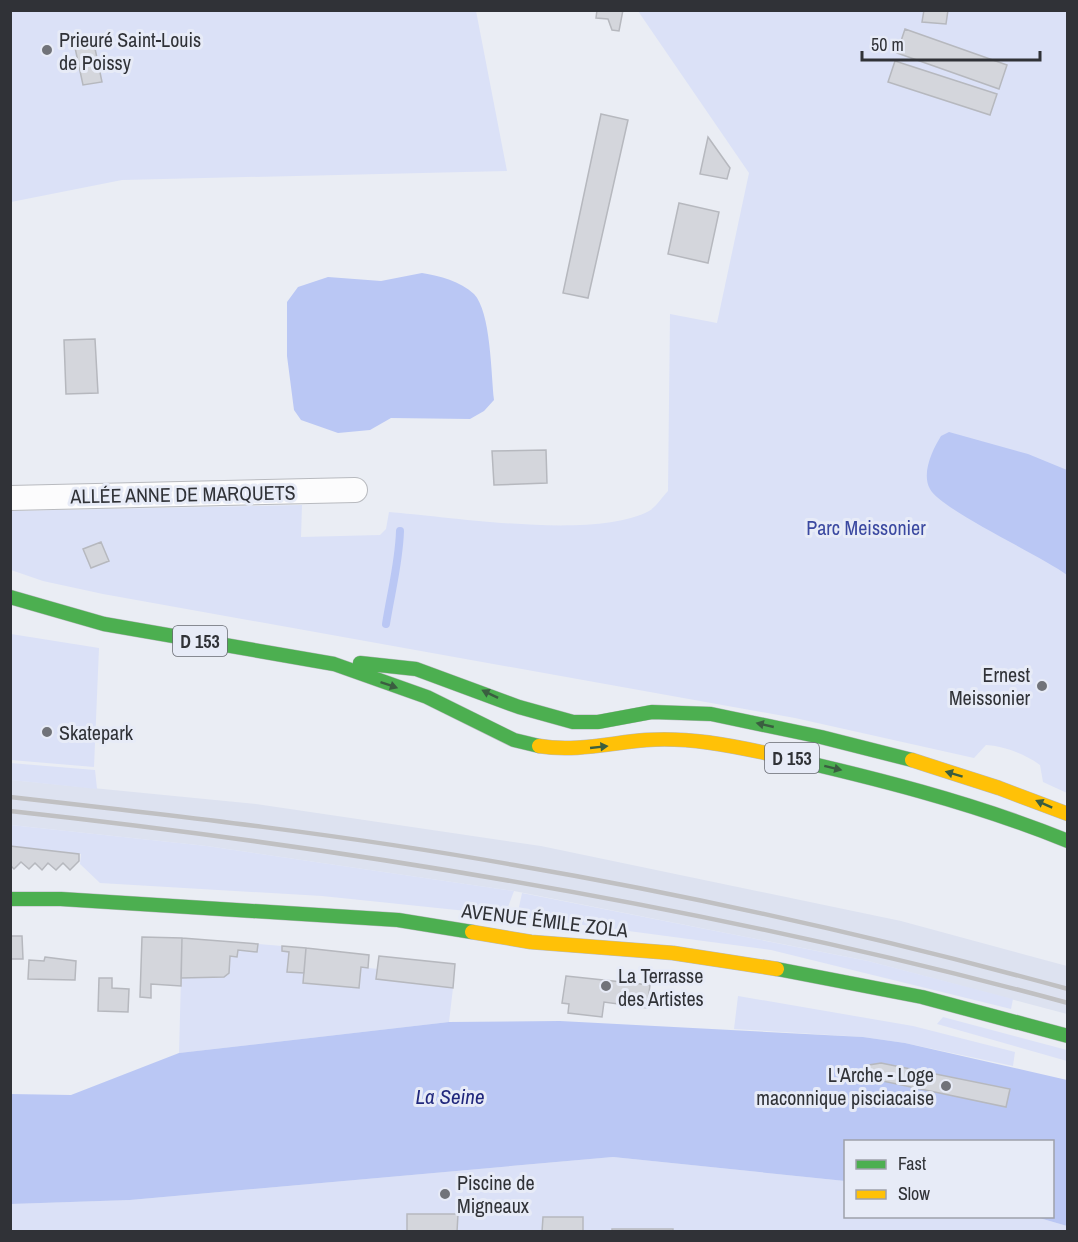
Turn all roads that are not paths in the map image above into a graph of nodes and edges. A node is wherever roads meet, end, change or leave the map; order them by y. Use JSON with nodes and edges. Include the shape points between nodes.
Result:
{"nodes":[{"id":1,"x":356,"y":490,"type":"dead end"},
{"id":2,"x":10,"y":498,"type":"edge"},
{"id":3,"x":10,"y":597,"type":"edge"},
{"id":4,"x":10,"y":612,"type":"edge"},
{"id":5,"x":66,"y":613,"type":"junction"},
{"id":6,"x":334,"y":664,"type":"junction"},
{"id":7,"x":1068,"y":814,"type":"edge"},
{"id":8,"x":1068,"y":841,"type":"edge"},
{"id":9,"x":10,"y":899,"type":"edge"},
{"id":10,"x":1068,"y":1036,"type":"edge"}],
"edges":[{"from":1,"to":2,"type":"street","name":"ALLÉE ANNE DE MARQUETS"},
{"from":3,"to":5,"type":"main road","number":"D 153"},
{"from":4,"to":5,"type":"street"},
{"from":5,"to":6,"type":"main road","number":"D 153","via":[[105,624]]},
{"from":7,"to":6,"type":"main road","number":"D 153","one_way":true,"via":[[895,756],[730,717],[687,712],[641,713],[575,723],[514,706],[447,676],[388,662]]},
{"from":6,"to":8,"type":"main road","number":"D 153","one_way":true,"via":[[427,697],[514,740],[541,747],[572,749],[647,740],[730,745],[886,781]]},
{"from":9,"to":10,"type":"main road","name":"AVENUE ÉMILE ZOLA","via":[[398,920],[531,942],[673,953],[806,973],[922,997]]}]}
